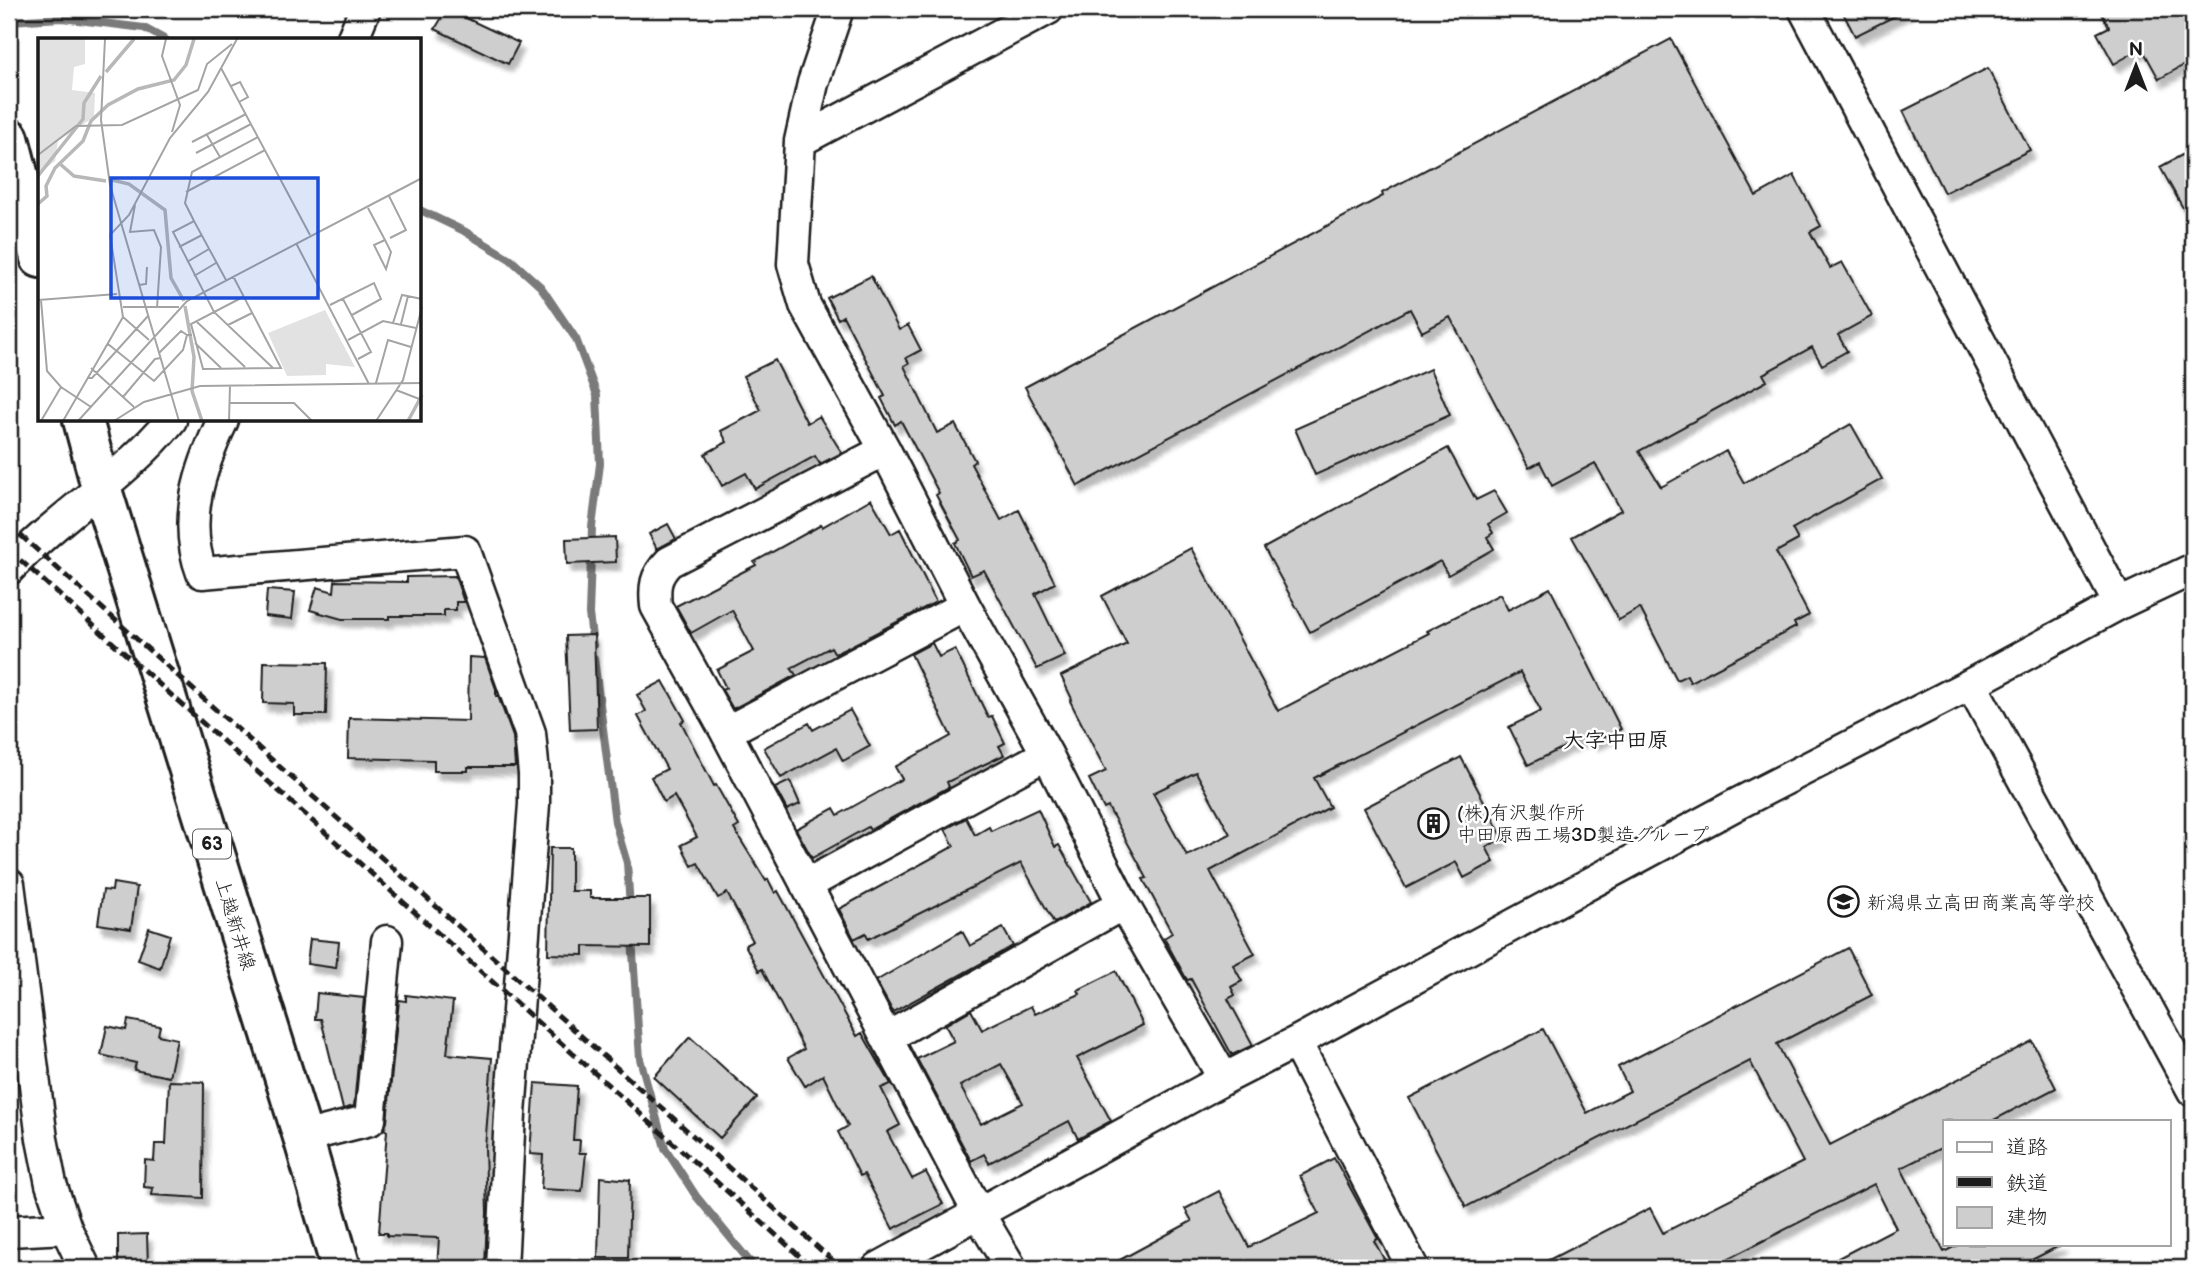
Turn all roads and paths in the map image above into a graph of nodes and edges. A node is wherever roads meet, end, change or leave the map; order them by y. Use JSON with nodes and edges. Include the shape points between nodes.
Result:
{"nodes":[{"id":1,"x":365,"y":9,"type":"edge"},
{"id":2,"x":838,"y":9,"type":"edge"},
{"id":3,"x":1048,"y":9,"type":"edge"},
{"id":4,"x":1804,"y":9,"type":"edge"},
{"id":5,"x":353,"y":38,"type":"edge"},
{"id":6,"x":9,"y":138,"type":"edge"},
{"id":7,"x":800,"y":141,"type":"junction"},
{"id":8,"x":38,"y":250,"type":"edge"},
{"id":9,"x":84,"y":422,"type":"edge"},
{"id":10,"x":169,"y":422,"type":"edge"},
{"id":11,"x":222,"y":422,"type":"edge"},
{"id":12,"x":886,"y":450,"type":"junction"},
{"id":13,"x":100,"y":487,"type":"junction"},
{"id":14,"x":9,"y":569,"type":"edge"},
{"id":15,"x":2193,"y":569,"type":"edge"},
{"id":16,"x":2119,"y":604,"type":"junction"},
{"id":17,"x":965,"y":606,"type":"junction"},
{"id":18,"x":1971,"y":684,"type":"junction"},
{"id":19,"x":726,"y":732,"type":"junction"},
{"id":20,"x":1047,"y":754,"type":"junction"},
{"id":21,"x":9,"y":884,"type":"edge"},
{"id":22,"x":806,"y":885,"type":"junction"},
{"id":23,"x":1124,"y":904,"type":"junction"},
{"id":24,"x":387,"y":941,"type":"dead end"},
{"id":25,"x":888,"y":1037,"type":"junction"},
{"id":26,"x":1296,"y":1042,"type":"junction"},
{"id":27,"x":1224,"y":1079,"type":"junction"},
{"id":28,"x":2193,"y":1091,"type":"edge"},
{"id":29,"x":303,"y":1137,"type":"junction"},
{"id":30,"x":979,"y":1214,"type":"junction"},
{"id":31,"x":66,"y":1228,"type":"junction"},
{"id":32,"x":9,"y":1231,"type":"edge"},
{"id":33,"x":1407,"y":1266,"type":"edge"},
{"id":34,"x":85,"y":1268,"type":"edge"},
{"id":35,"x":341,"y":1268,"type":"edge"},
{"id":36,"x":502,"y":1268,"type":"edge"},
{"id":37,"x":878,"y":1268,"type":"edge"},
{"id":38,"x":1011,"y":1268,"type":"edge"}],
"edges":[{"from":1,"to":5,"type":"street"},
{"from":2,"to":7,"type":"street","via":[[813,83]]},
{"from":3,"to":7,"type":"street"},
{"from":4,"to":16,"type":"street"},
{"from":6,"to":8,"type":"main road"},
{"from":7,"to":12,"type":"street","via":[[793,264],[805,305]]},
{"from":9,"to":13,"type":"main road","name":"上越新井線","number":"63"},
{"from":10,"to":13,"type":"street","via":[[153,443]]},
{"from":11,"to":36,"type":"street","via":[[207,454],[196,496],[194,553],[202,573],[465,551],[530,733],[534,804]]},
{"from":12,"to":17,"type":"street"},
{"from":12,"to":19,"type":"street","via":[[669,562],[659,572],[654,588],[656,606]]},
{"from":13,"to":14,"type":"street"},
{"from":13,"to":29,"type":"main road","name":"上越新井線","number":"63"},
{"from":15,"to":16,"type":"street"},
{"from":16,"to":18,"type":"street"},
{"from":17,"to":19,"type":"street"},
{"from":17,"to":20,"type":"street"},
{"from":18,"to":26,"type":"street","via":[[1739,803]]},
{"from":18,"to":28,"type":"street"},
{"from":19,"to":22,"type":"street"},
{"from":20,"to":22,"type":"street"},
{"from":20,"to":23,"type":"street"},
{"from":21,"to":31,"type":"street","via":[[42,1139]]},
{"from":22,"to":25,"type":"street"},
{"from":23,"to":25,"type":"street"},
{"from":23,"to":27,"type":"street"},
{"from":24,"to":29,"type":"street","via":[[370,1120]]},
{"from":25,"to":30,"type":"street"},
{"from":26,"to":27,"type":"street"},
{"from":26,"to":33,"type":"street"},
{"from":27,"to":30,"type":"street"},
{"from":29,"to":35,"type":"main road","name":"上越新井線","number":"63"},
{"from":30,"to":37,"type":"street"},
{"from":30,"to":38,"type":"street"},
{"from":31,"to":32,"type":"street"},
{"from":31,"to":34,"type":"street"}]}
